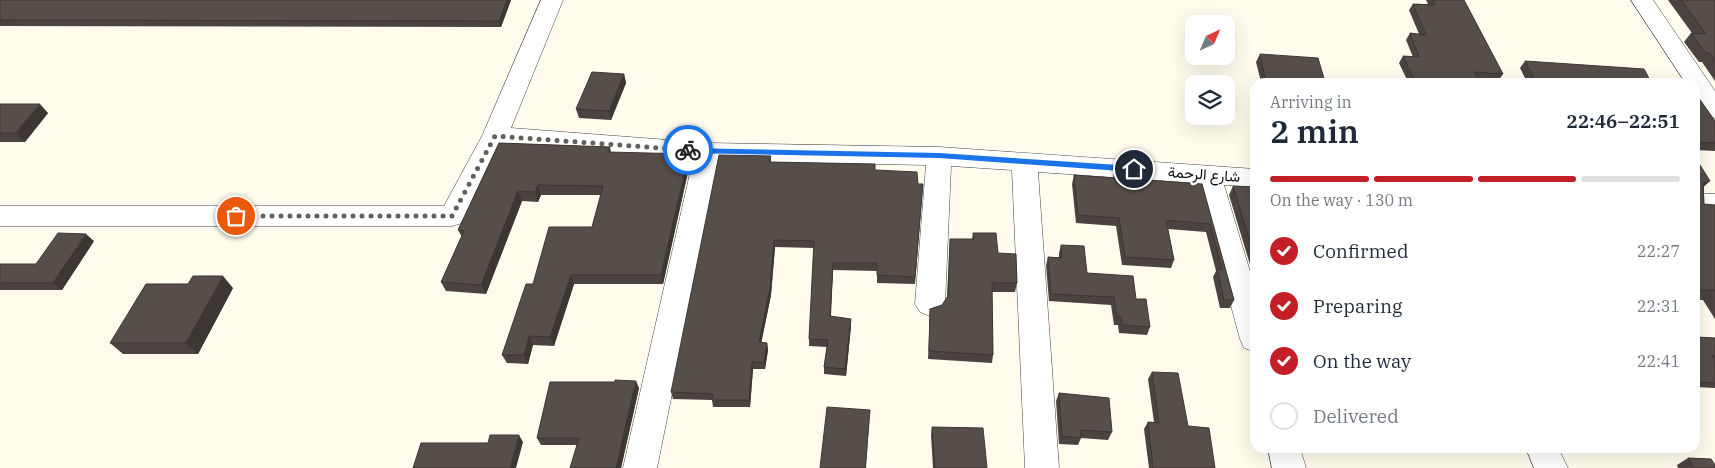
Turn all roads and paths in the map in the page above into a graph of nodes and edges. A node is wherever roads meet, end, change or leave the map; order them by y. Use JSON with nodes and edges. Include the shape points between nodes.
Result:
{"nodes":[{"id":1,"x":552,"y":0,"type":"edge"},
{"id":2,"x":1642,"y":0,"type":"edge"},
{"id":3,"x":1694,"y":78,"type":"edge"},
{"id":4,"x":1700,"y":87,"type":"edge"},
{"id":5,"x":1715,"y":110,"type":"edge"},
{"id":6,"x":495,"y":136,"type":"junction"},
{"id":7,"x":708,"y":152,"type":"junction"},
{"id":8,"x":939,"y":156,"type":"junction"},
{"id":9,"x":1024,"y":161,"type":"junction"},
{"id":10,"x":1208,"y":174,"type":"junction"},
{"id":11,"x":1250,"y":178,"type":"edge"},
{"id":12,"x":1700,"y":203,"type":"edge"},
{"id":13,"x":1715,"y":204,"type":"edge"},
{"id":14,"x":0,"y":216,"type":"edge"},
{"id":15,"x":930,"y":304,"type":"dead end"},
{"id":16,"x":1250,"y":322,"type":"edge"},
{"id":17,"x":1285,"y":453,"type":"edge"},
{"id":18,"x":1544,"y":453,"type":"edge"},
{"id":19,"x":640,"y":468,"type":"edge"},
{"id":20,"x":1042,"y":468,"type":"edge"},
{"id":21,"x":1289,"y":468,"type":"edge"},
{"id":22,"x":1551,"y":468,"type":"edge"}],
"edges":[{"from":1,"to":6,"type":"street"},
{"from":2,"to":3,"type":"street"},
{"from":4,"to":5,"type":"street"},
{"from":6,"to":7,"type":"street","name":"شارع الرحمة"},
{"from":6,"to":14,"type":"street","via":[[452,216]]},
{"from":7,"to":8,"type":"street","name":"شارع الرحمة"},
{"from":7,"to":19,"type":"street"},
{"from":8,"to":9,"type":"street","name":"شارع الرحمة"},
{"from":8,"to":15,"type":"street"},
{"from":9,"to":10,"type":"street","name":"شارع الرحمة"},
{"from":9,"to":20,"type":"street"},
{"from":10,"to":11,"type":"street","name":"شارع الرحمة"},
{"from":10,"to":16,"type":"street"},
{"from":12,"to":13,"type":"street"},
{"from":17,"to":21,"type":"street"},
{"from":18,"to":22,"type":"street"}]}
